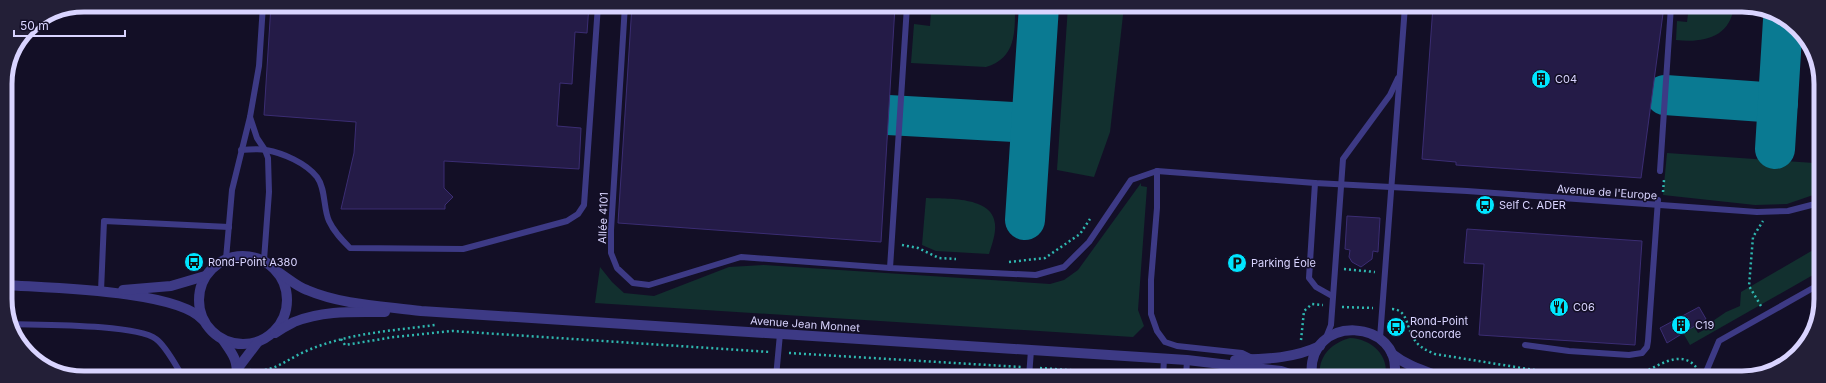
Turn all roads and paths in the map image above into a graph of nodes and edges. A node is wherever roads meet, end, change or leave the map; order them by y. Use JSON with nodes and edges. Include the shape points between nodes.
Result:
{"nodes":[{"id":1,"x":263,"y":12,"type":"edge"},
{"id":2,"x":598,"y":12,"type":"edge"},
{"id":3,"x":625,"y":12,"type":"edge"},
{"id":4,"x":907,"y":12,"type":"edge"},
{"id":5,"x":1405,"y":12,"type":"edge"},
{"id":6,"x":1671,"y":12,"type":"edge"},
{"id":7,"x":1400,"y":73,"type":"junction"},
{"id":8,"x":250,"y":117,"type":"junction"},
{"id":9,"x":241,"y":150,"type":"junction"},
{"id":10,"x":266,"y":150,"type":"junction"},
{"id":11,"x":1157,"y":171,"type":"junction"},
{"id":12,"x":1662,"y":173,"type":"joint"},
{"id":13,"x":1314,"y":184,"type":"junction"},
{"id":14,"x":1340,"y":185,"type":"junction"},
{"id":15,"x":1391,"y":188,"type":"junction"},
{"id":16,"x":1663,"y":194,"type":"dead end"},
{"id":17,"x":1658,"y":203,"type":"junction"},
{"id":18,"x":1814,"y":204,"type":"edge"},
{"id":19,"x":1769,"y":212,"type":"junction"},
{"id":20,"x":1093,"y":215,"type":"dead end"},
{"id":21,"x":229,"y":227,"type":"junction"},
{"id":22,"x":892,"y":244,"type":"junction"},
{"id":23,"x":226,"y":259,"type":"junction"},
{"id":24,"x":264,"y":260,"type":"junction"},
{"id":25,"x":961,"y":260,"type":"dead end"},
{"id":26,"x":1007,"y":263,"type":"dead end"},
{"id":27,"x":890,"y":268,"type":"junction"},
{"id":28,"x":1340,"y":269,"type":"dead end"},
{"id":29,"x":278,"y":272,"type":"junction"},
{"id":30,"x":1380,"y":272,"type":"dead end"},
{"id":31,"x":206,"y":276,"type":"junction"},
{"id":32,"x":12,"y":285,"type":"edge"},
{"id":33,"x":1814,"y":287,"type":"edge"},
{"id":34,"x":101,"y":291,"type":"junction"},
{"id":35,"x":1332,"y":296,"type":"junction"},
{"id":36,"x":1332,"y":306,"type":"junction"},
{"id":37,"x":1382,"y":308,"type":"junction"},
{"id":38,"x":421,"y":311,"type":"junction"},
{"id":39,"x":1766,"y":314,"type":"junction"},
{"id":40,"x":204,"y":322,"type":"junction"},
{"id":41,"x":17,"y":324,"type":"edge"},
{"id":42,"x":439,"y":325,"type":"dead end"},
{"id":43,"x":273,"y":334,"type":"junction"},
{"id":44,"x":780,"y":334,"type":"junction"},
{"id":45,"x":1380,"y":338,"type":"junction"},
{"id":46,"x":341,"y":339,"type":"junction"},
{"id":47,"x":223,"y":340,"type":"junction"},
{"id":48,"x":257,"y":343,"type":"junction"},
{"id":49,"x":1301,"y":344,"type":"dead end"},
{"id":50,"x":1322,"y":344,"type":"junction"},
{"id":51,"x":1525,"y":345,"type":"dead end"},
{"id":52,"x":1031,"y":350,"type":"junction"},
{"id":53,"x":778,"y":352,"type":"junction"},
{"id":54,"x":1392,"y":354,"type":"junction"},
{"id":55,"x":1164,"y":359,"type":"junction"},
{"id":56,"x":1255,"y":359,"type":"junction"},
{"id":57,"x":1187,"y":360,"type":"junction"},
{"id":58,"x":1030,"y":368,"type":"junction"},
{"id":59,"x":178,"y":371,"type":"edge"},
{"id":60,"x":237,"y":371,"type":"edge"},
{"id":61,"x":238,"y":371,"type":"edge"},
{"id":62,"x":261,"y":371,"type":"edge"},
{"id":63,"x":776,"y":371,"type":"edge"},
{"id":64,"x":1030,"y":371,"type":"edge"},
{"id":65,"x":1074,"y":371,"type":"edge"},
{"id":66,"x":1163,"y":371,"type":"edge"},
{"id":67,"x":1186,"y":371,"type":"edge"},
{"id":68,"x":1281,"y":371,"type":"edge"},
{"id":69,"x":1312,"y":371,"type":"edge"},
{"id":70,"x":1394,"y":371,"type":"edge"},
{"id":71,"x":1424,"y":371,"type":"edge"},
{"id":72,"x":1541,"y":371,"type":"edge"},
{"id":73,"x":1645,"y":371,"type":"edge"},
{"id":74,"x":1700,"y":371,"type":"edge"},
{"id":75,"x":1706,"y":371,"type":"edge"}],
"edges":[{"from":1,"to":8,"type":"lane","via":[[259,66]]},
{"from":2,"to":10,"type":"lane","via":[[584,205],[578,214],[567,221],[463,249],[350,248],[329,221],[326,201],[317,178],[300,162]]},
{"from":3,"to":27,"type":"lane","name":"Allée 4101","via":[[611,230],[611,252],[617,268],[624,276],[633,283],[649,285],[741,257]]},
{"from":4,"to":22,"type":"lane"},
{"from":5,"to":7,"type":"lane"},
{"from":6,"to":12,"type":"lane"},
{"from":7,"to":14,"type":"lane","via":[[1390,95],[1343,159]]},
{"from":7,"to":15,"type":"lane"},
{"from":8,"to":9,"type":"lane"},
{"from":8,"to":10,"type":"lane","via":[[257,138]]},
{"from":9,"to":10,"type":"lane"},
{"from":9,"to":21,"type":"lane","via":[[232,190]]},
{"from":10,"to":24,"type":"lane","via":[[269,192]]},
{"from":11,"to":13,"type":"lane","name":"Avenue de l'Europe"},
{"from":11,"to":27,"type":"lane","name":"Allée 4101","via":[[1132,180],[1090,242],[1064,267],[1036,275]]},
{"from":11,"to":56,"type":"lane","via":[[1151,314],[1157,331],[1166,342],[1178,346],[1242,353]]},
{"from":12,"to":16,"type":"path"},
{"from":13,"to":14,"type":"lane","name":"Avenue de l'Europe"},
{"from":13,"to":35,"type":"lane","via":[[1309,278],[1316,287]]},
{"from":14,"to":15,"type":"lane","name":"Avenue de l'Europe"},
{"from":14,"to":35,"type":"lane"},
{"from":15,"to":17,"type":"lane","name":"Avenue de l'Europe"},
{"from":15,"to":37,"type":"lane"},
{"from":17,"to":19,"type":"lane","name":"Avenue de l'Europe"},
{"from":17,"to":51,"type":"lane","via":[[1648,341],[1642,353],[1629,355],[1569,351]]},
{"from":18,"to":19,"type":"lane","name":"Avenue de l'Europe"},
{"from":19,"to":39,"type":"path","via":[[1752,238],[1749,286]]},
{"from":20,"to":26,"type":"path","via":[[1080,234],[1045,258]]},
{"from":21,"to":23,"type":"lane"},
{"from":21,"to":34,"type":"lane","via":[[104,221]]},
{"from":22,"to":25,"type":"path","via":[[918,248],[938,258]]},
{"from":22,"to":27,"type":"lane"},
{"from":23,"to":24,"type":"street","via":[[242,255]]},
{"from":23,"to":31,"type":"street","via":[[216,264]]},
{"from":24,"to":29,"type":"street"},
{"from":28,"to":30,"type":"path"},
{"from":29,"to":38,"type":"street","name":"Avenue Jean Monnet","via":[[296,284],[326,296]]},
{"from":29,"to":43,"type":"street","via":[[286,286],[288,300],[286,315]]},
{"from":31,"to":34,"type":"street","via":[[171,286]]},
{"from":31,"to":40,"type":"street","via":[[199,294]]},
{"from":32,"to":34,"type":"street"},
{"from":33,"to":39,"type":"lane"},
{"from":34,"to":40,"type":"street","via":[[173,305],[198,314]]},
{"from":35,"to":36,"type":"lane"},
{"from":36,"to":37,"type":"path"},
{"from":36,"to":49,"type":"path","via":[[1312,304],[1304,311]]},
{"from":36,"to":50,"type":"lane","via":[[1331,325]]},
{"from":37,"to":45,"type":"lane"},
{"from":37,"to":72,"type":"path","via":[[1397,309],[1404,314],[1413,337],[1422,348],[1436,354]]},
{"from":38,"to":43,"type":"street","name":"Avenue Jean Monnet","via":[[321,315],[294,322]]},
{"from":38,"to":44,"type":"street","name":"Avenue Jean Monnet"},
{"from":39,"to":75,"type":"lane","via":[[1719,341]]},
{"from":40,"to":47,"type":"street"},
{"from":41,"to":59,"type":"lane","via":[[123,329],[148,333],[158,340]]},
{"from":42,"to":46,"type":"path","via":[[359,334]]},
{"from":43,"to":48,"type":"street"},
{"from":44,"to":52,"type":"street","name":"Avenue Jean Monnet"},
{"from":44,"to":53,"type":"lane"},
{"from":45,"to":50,"type":"street","name":"Avenue Jean Monnet","via":[[1364,331],[1345,330],[1334,334]]},
{"from":45,"to":54,"type":"street"},
{"from":46,"to":53,"type":"path","via":[[345,345],[394,336],[452,331]]},
{"from":46,"to":62,"type":"path","via":[[303,352],[279,366]]},
{"from":47,"to":48,"type":"street","via":[[241,345]]},
{"from":47,"to":60,"type":"street","via":[[236,358]]},
{"from":48,"to":61,"type":"street"},
{"from":50,"to":56,"type":"street","name":"Avenue Jean Monnet","via":[[1299,355]]},
{"from":50,"to":69,"type":"street","via":[[1312,363]]},
{"from":52,"to":55,"type":"street","name":"Avenue Jean Monnet"},
{"from":52,"to":58,"type":"lane"},
{"from":53,"to":58,"type":"path"},
{"from":53,"to":63,"type":"lane"},
{"from":54,"to":70,"type":"street"},
{"from":54,"to":71,"type":"street"},
{"from":55,"to":57,"type":"street","name":"Avenue Jean Monnet"},
{"from":55,"to":66,"type":"lane"},
{"from":56,"to":57,"type":"street","name":"Avenue Jean Monnet"},
{"from":57,"to":67,"type":"lane"},
{"from":57,"to":68,"type":"street","name":"Avenue Jean Monnet"},
{"from":58,"to":64,"type":"lane"},
{"from":58,"to":65,"type":"path"},
{"from":73,"to":74,"type":"path","via":[[1670,360],[1680,359],[1694,364]]}]}
